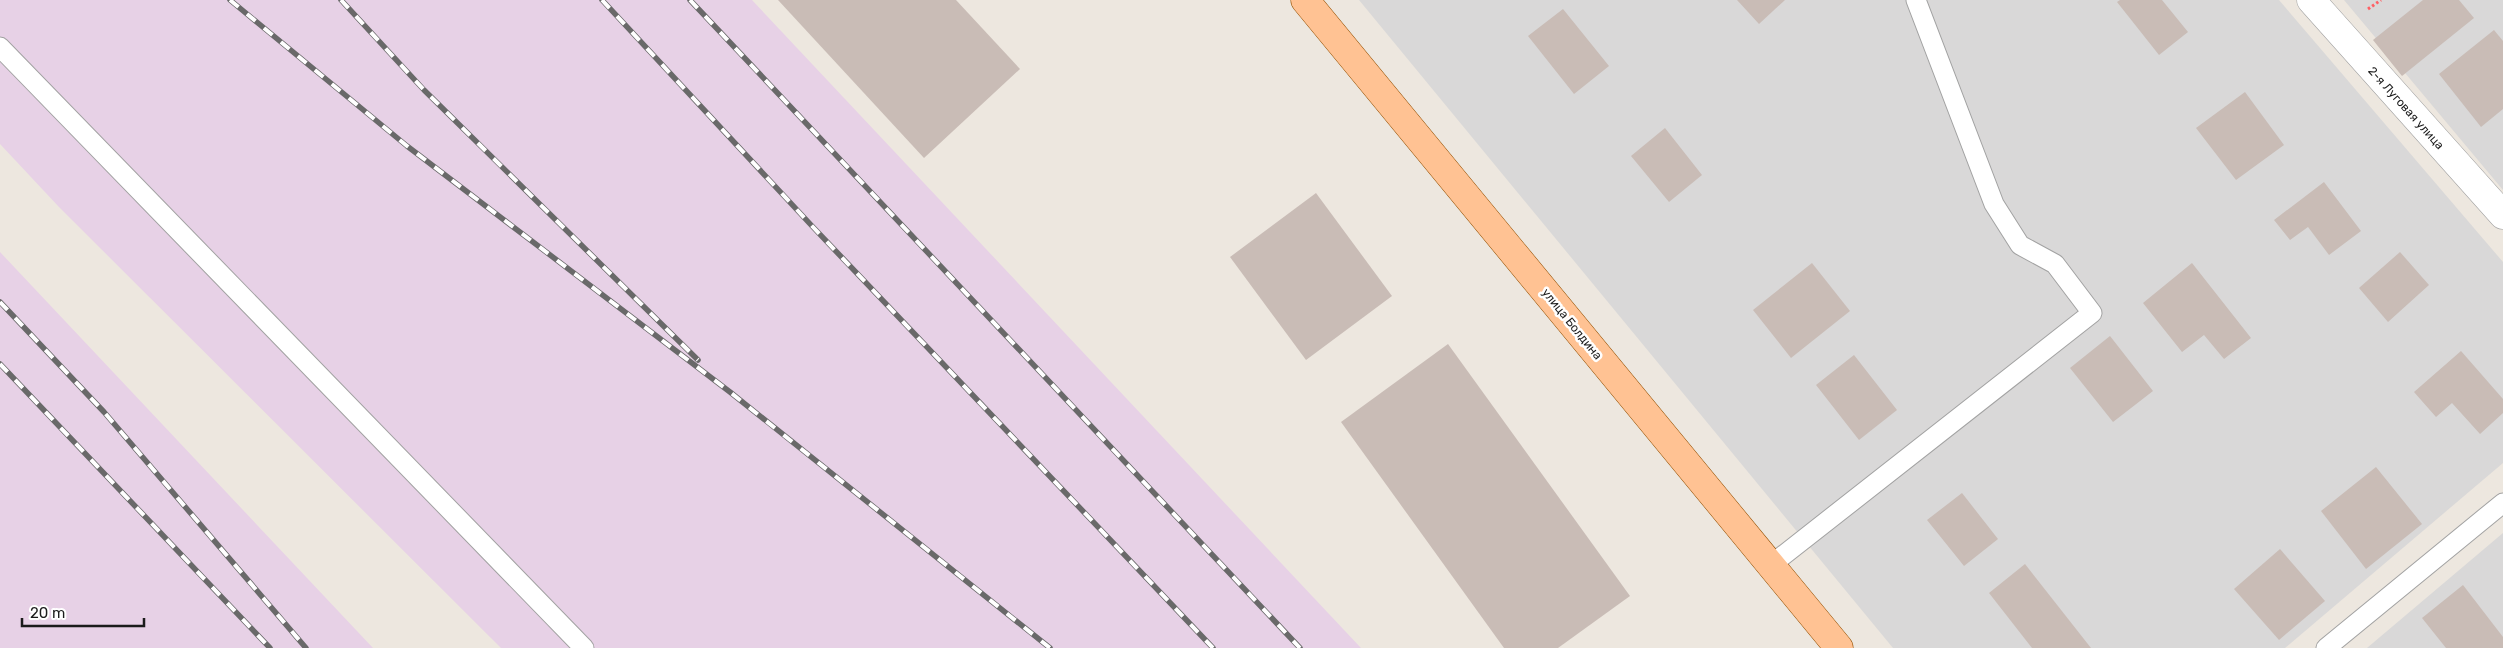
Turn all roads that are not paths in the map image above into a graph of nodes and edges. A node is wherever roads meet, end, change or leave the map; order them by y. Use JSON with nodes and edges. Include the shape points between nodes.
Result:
{"nodes":[{"id":1,"x":1305,"y":0,"type":"edge"},
{"id":2,"x":1916,"y":0,"type":"edge"},
{"id":3,"x":2311,"y":0,"type":"edge"},
{"id":4,"x":0,"y":47,"type":"edge"},
{"id":5,"x":2503,"y":215,"type":"edge"},
{"id":6,"x":2503,"y":503,"type":"edge"},
{"id":7,"x":1770,"y":565,"type":"junction"},
{"id":8,"x":584,"y":648,"type":"edge"},
{"id":9,"x":1839,"y":648,"type":"edge"},
{"id":10,"x":2326,"y":648,"type":"edge"}],
"edges":[{"from":1,"to":7,"type":"main road","name":"улица Болдина"},
{"from":2,"to":7,"type":"lane","via":[[1994,204],[2020,245],[2055,264],[2092,313]]},
{"from":3,"to":5,"type":"street","name":"2-я Луговая улица"},
{"from":4,"to":8,"type":"lane"},
{"from":6,"to":10,"type":"lane"},
{"from":7,"to":9,"type":"main road","name":"улица Болдина"}]}
